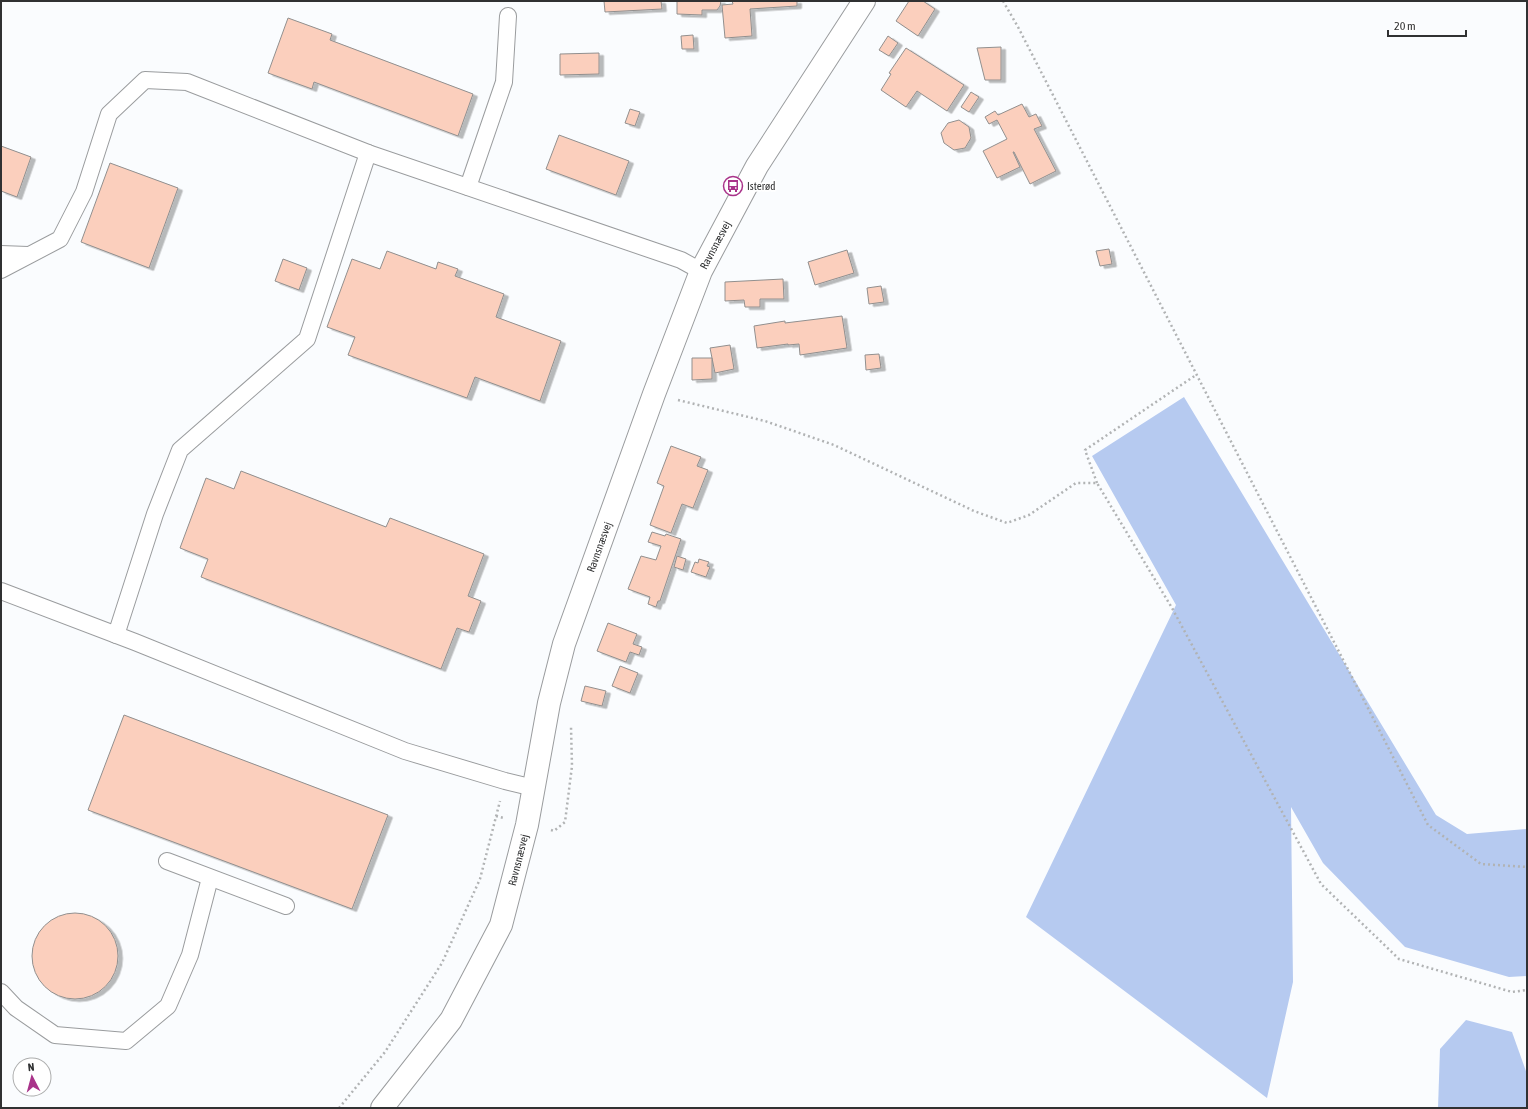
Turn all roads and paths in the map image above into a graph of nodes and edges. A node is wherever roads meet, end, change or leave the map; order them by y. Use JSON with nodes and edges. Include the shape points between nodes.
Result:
{"nodes":[{"id":1,"x":864,"y":1,"type":"edge"},
{"id":2,"x":1003,"y":1,"type":"edge"},
{"id":3,"x":508,"y":16,"type":"dead end"},
{"id":4,"x":368,"y":153,"type":"junction"},
{"id":5,"x":468,"y":187,"type":"junction"},
{"id":6,"x":1,"y":254,"type":"edge"},
{"id":7,"x":30,"y":255,"type":"junction"},
{"id":8,"x":1,"y":270,"type":"edge"},
{"id":9,"x":701,"y":271,"type":"junction"},
{"id":10,"x":1196,"y":375,"type":"junction"},
{"id":11,"x":654,"y":394,"type":"junction"},
{"id":12,"x":1097,"y":483,"type":"junction"},
{"id":13,"x":1,"y":591,"type":"edge"},
{"id":14,"x":116,"y":635,"type":"junction"},
{"id":15,"x":534,"y":788,"type":"junction"},
{"id":16,"x":496,"y":816,"type":"dead end"},
{"id":17,"x":167,"y":862,"type":"dead end"},
{"id":18,"x":1527,"y":867,"type":"edge"},
{"id":19,"x":210,"y":878,"type":"junction"},
{"id":20,"x":286,"y":906,"type":"dead end"},
{"id":21,"x":1527,"y":990,"type":"edge"},
{"id":22,"x":1,"y":992,"type":"edge"},
{"id":23,"x":339,"y":1108,"type":"edge"},
{"id":24,"x":382,"y":1108,"type":"edge"}],
"edges":[{"from":1,"to":9,"type":"main road","name":"Ravnsnæsvej","via":[[757,166]]},
{"from":2,"to":10,"type":"path"},
{"from":3,"to":5,"type":"lane","via":[[504,82]]},
{"from":4,"to":5,"type":"lane"},
{"from":4,"to":7,"type":"lane","via":[[187,82],[145,80],[109,114],[84,192],[60,239]]},
{"from":4,"to":14,"type":"lane","via":[[307,340],[180,450],[155,514]]},
{"from":5,"to":9,"type":"lane","via":[[681,260]]},
{"from":6,"to":7,"type":"lane"},
{"from":7,"to":8,"type":"lane"},
{"from":9,"to":11,"type":"main road","name":"Ravnsnæsvej"},
{"from":10,"to":12,"type":"path","via":[[1085,450]]},
{"from":10,"to":18,"type":"path","via":[[1428,825],[1481,864]]},
{"from":11,"to":12,"type":"path","via":[[765,421],[834,445],[1007,523],[1029,515],[1076,483]]},
{"from":11,"to":15,"type":"main road","name":"Ravnsnæsvej","via":[[564,644],[549,703]]},
{"from":12,"to":21,"type":"path","via":[[1172,608],[1321,884],[1399,959],[1512,992]]},
{"from":13,"to":14,"type":"lane"},
{"from":14,"to":15,"type":"lane","via":[[404,751]]},
{"from":15,"to":24,"type":"main road","name":"Ravnsnæsvej","via":[[527,826],[501,925],[451,1020]]},
{"from":16,"to":23,"type":"path","via":[[480,879],[442,963],[386,1052]]},
{"from":17,"to":19,"type":"lane"},
{"from":19,"to":20,"type":"lane"},
{"from":19,"to":22,"type":"lane","via":[[190,955],[168,1006],[126,1041],[55,1035],[16,1008]]}]}
